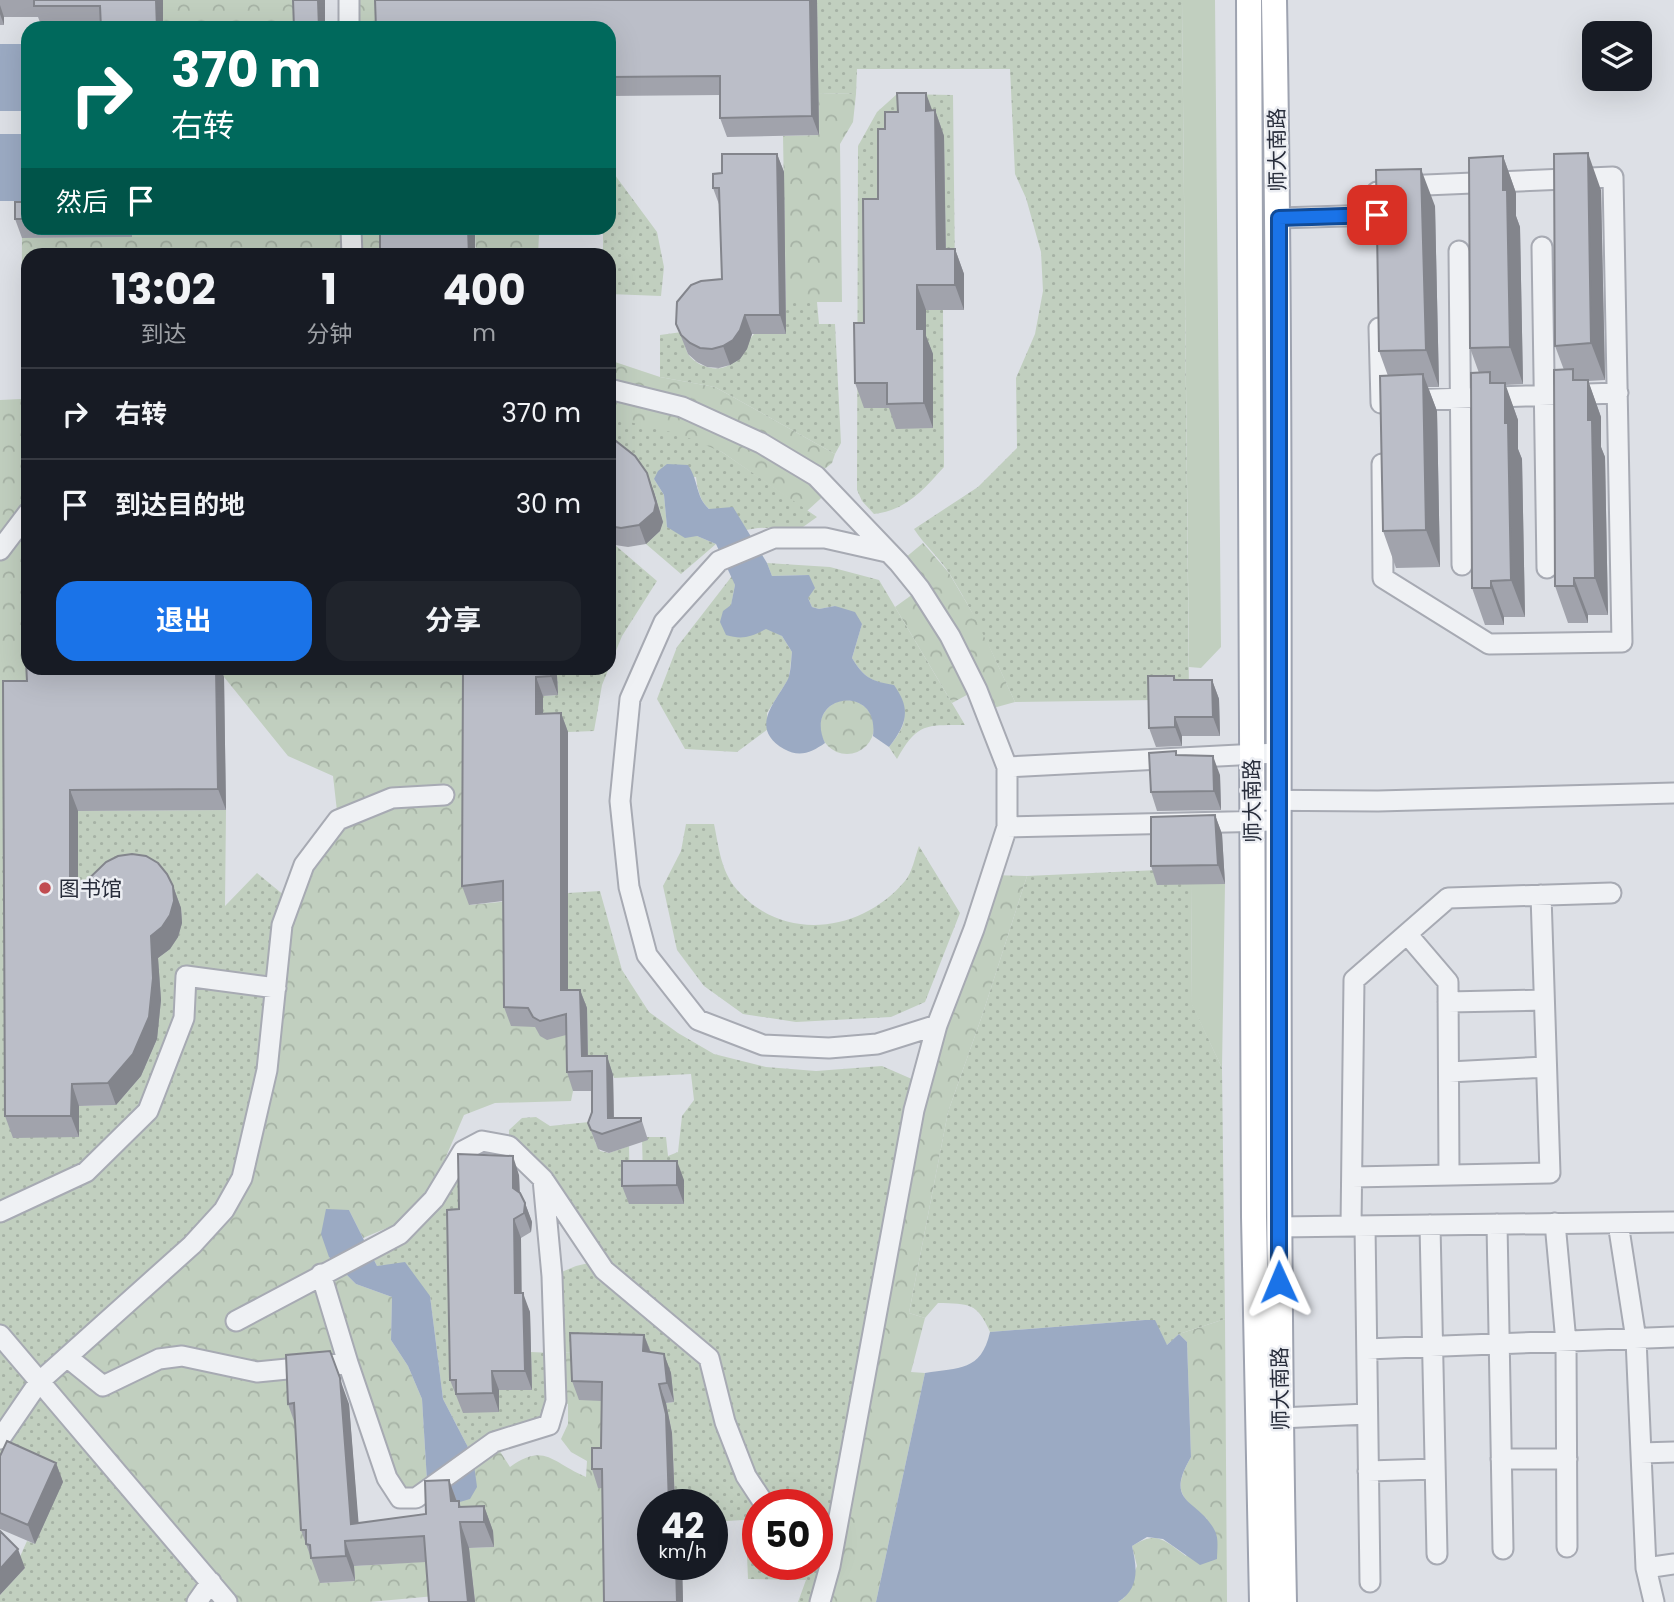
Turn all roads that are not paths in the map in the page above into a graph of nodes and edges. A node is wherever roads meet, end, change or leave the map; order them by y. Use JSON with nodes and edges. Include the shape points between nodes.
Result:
{"nodes":[{"id":1,"x":349,"y":0,"type":"edge"},
{"id":2,"x":1249,"y":0,"type":"edge"},
{"id":3,"x":1274,"y":0,"type":"edge"},
{"id":4,"x":349,"y":21,"type":"edge"},
{"id":5,"x":1279,"y":218,"type":"junction"},
{"id":6,"x":1542,"y":247,"type":"dead end"},
{"id":7,"x":1459,"y":251,"type":"dead end"},
{"id":8,"x":1379,"y":308,"type":"edge"},
{"id":9,"x":616,"y":391,"type":"edge"},
{"id":10,"x":1618,"y":393,"type":"junction"},
{"id":11,"x":1543,"y":397,"type":"junction"},
{"id":12,"x":1460,"y":399,"type":"junction"},
{"id":13,"x":1381,"y":401,"type":"junction"},
{"id":14,"x":21,"y":522,"type":"edge"},
{"id":15,"x":0,"y":550,"type":"edge"},
{"id":16,"x":887,"y":552,"type":"junction"},
{"id":17,"x":1462,"y":565,"type":"dead end"},
{"id":18,"x":1546,"y":568,"type":"dead end"},
{"id":19,"x":1278,"y":753,"type":"junction"},
{"id":20,"x":1252,"y":755,"type":"junction"},
{"id":21,"x":1007,"y":767,"type":"junction"},
{"id":22,"x":1674,"y":793,"type":"edge"},
{"id":23,"x":444,"y":795,"type":"dead end"},
{"id":24,"x":1278,"y":810,"type":"junction"},
{"id":25,"x":1253,"y":811,"type":"junction"},
{"id":26,"x":1007,"y":827,"type":"junction"},
{"id":27,"x":1611,"y":893,"type":"dead end"},
{"id":28,"x":1541,"y":895,"type":"junction"},
{"id":29,"x":1407,"y":934,"type":"junction"},
{"id":30,"x":276,"y":988,"type":"junction"},
{"id":31,"x":1544,"y":1000,"type":"junction"},
{"id":32,"x":1448,"y":1002,"type":"junction"},
{"id":33,"x":937,"y":1025,"type":"junction"},
{"id":34,"x":1546,"y":1067,"type":"junction"},
{"id":35,"x":1449,"y":1072,"type":"junction"},
{"id":36,"x":1449,"y":1174,"type":"junction"},
{"id":37,"x":1352,"y":1177,"type":"junction"},
{"id":38,"x":543,"y":1179,"type":"junction"},
{"id":39,"x":0,"y":1212,"type":"edge"},
{"id":40,"x":1674,"y":1222,"type":"edge"},
{"id":41,"x":1555,"y":1223,"type":"junction"},
{"id":42,"x":1618,"y":1223,"type":"junction"},
{"id":43,"x":1497,"y":1224,"type":"junction"},
{"id":44,"x":1430,"y":1225,"type":"junction"},
{"id":45,"x":1358,"y":1226,"type":"junction"},
{"id":46,"x":1278,"y":1227,"type":"junction"},
{"id":47,"x":321,"y":1274,"type":"junction"},
{"id":48,"x":236,"y":1321,"type":"dead end"},
{"id":49,"x":0,"y":1335,"type":"edge"},
{"id":50,"x":1674,"y":1338,"type":"edge"},
{"id":51,"x":1636,"y":1339,"type":"junction"},
{"id":52,"x":1566,"y":1342,"type":"junction"},
{"id":53,"x":1499,"y":1344,"type":"junction"},
{"id":54,"x":1432,"y":1346,"type":"junction"},
{"id":55,"x":1367,"y":1349,"type":"junction"},
{"id":56,"x":67,"y":1357,"type":"junction"},
{"id":57,"x":348,"y":1363,"type":"junction"},
{"id":58,"x":39,"y":1382,"type":"junction"},
{"id":59,"x":1367,"y":1414,"type":"junction"},
{"id":60,"x":1280,"y":1418,"type":"junction"},
{"id":61,"x":0,"y":1440,"type":"edge"},
{"id":62,"x":1674,"y":1452,"type":"edge"},
{"id":63,"x":1641,"y":1453,"type":"junction"},
{"id":64,"x":1502,"y":1459,"type":"junction"},
{"id":65,"x":1567,"y":1459,"type":"junction"},
{"id":66,"x":1435,"y":1469,"type":"junction"},
{"id":67,"x":1368,"y":1471,"type":"junction"},
{"id":68,"x":755,"y":1489,"type":"edge"},
{"id":69,"x":833,"y":1515,"type":"edge"},
{"id":70,"x":1567,"y":1547,"type":"dead end"},
{"id":71,"x":1503,"y":1549,"type":"dead end"},
{"id":72,"x":1437,"y":1554,"type":"dead end"},
{"id":73,"x":1674,"y":1564,"type":"edge"},
{"id":74,"x":1646,"y":1568,"type":"junction"},
{"id":75,"x":822,"y":1580,"type":"edge"},
{"id":76,"x":1370,"y":1581,"type":"dead end"},
{"id":77,"x":211,"y":1582,"type":"junction"},
{"id":78,"x":197,"y":1602,"type":"edge"},
{"id":79,"x":227,"y":1602,"type":"edge"},
{"id":80,"x":820,"y":1602,"type":"edge"},
{"id":81,"x":1262,"y":1602,"type":"edge"},
{"id":82,"x":1284,"y":1602,"type":"edge"},
{"id":83,"x":1654,"y":1602,"type":"edge"}],
"edges":[{"from":1,"to":4,"type":"street"},
{"from":2,"to":20,"type":"main road","name":"师大南路"},
{"from":3,"to":5,"type":"main road","name":"师大南路"},
{"from":5,"to":10,"type":"street","via":[[1377,221],[1377,187],[1613,177]]},
{"from":5,"to":19,"type":"main road","name":"师大南路"},
{"from":6,"to":11,"type":"street"},
{"from":7,"to":12,"type":"street"},
{"from":8,"to":13,"type":"street"},
{"from":9,"to":16,"type":"street","via":[[682,407],[761,443],[816,476]]},
{"from":10,"to":11,"type":"street"},
{"from":10,"to":13,"type":"street","via":[[1622,642],[1489,643],[1383,578]]},
{"from":11,"to":12,"type":"street"},
{"from":11,"to":18,"type":"street"},
{"from":12,"to":13,"type":"street"},
{"from":12,"to":17,"type":"street"},
{"from":14,"to":15,"type":"street"},
{"from":16,"to":21,"type":"street","via":[[920,589],[950,636]]},
{"from":16,"to":33,"type":"street","via":[[825,538],[774,538],[719,561],[664,622],[630,699],[620,801],[629,887],[647,955],[698,1020],[763,1045],[829,1048],[877,1044]]},
{"from":19,"to":20,"type":"street"},
{"from":19,"to":24,"type":"main road","name":"师大南路"},
{"from":20,"to":21,"type":"street"},
{"from":20,"to":25,"type":"main road","name":"师大南路"},
{"from":21,"to":26,"type":"street"},
{"from":22,"to":24,"type":"street","via":[[1378,801]]},
{"from":23,"to":30,"type":"street","via":[[392,798],[338,820],[304,865],[282,925]]},
{"from":24,"to":25,"type":"street"},
{"from":24,"to":46,"type":"main road","name":"师大南路"},
{"from":25,"to":26,"type":"street"},
{"from":25,"to":81,"type":"main road","name":"师大南路","via":[[1254,1217]]},
{"from":26,"to":33,"type":"street"},
{"from":27,"to":28,"type":"street"},
{"from":28,"to":29,"type":"street","via":[[1448,898]]},
{"from":28,"to":31,"type":"street"},
{"from":29,"to":32,"type":"street","via":[[1448,982]]},
{"from":29,"to":37,"type":"street","via":[[1354,980]]},
{"from":30,"to":39,"type":"street","via":[[186,976],[184,1018],[148,1111],[86,1172]]},
{"from":30,"to":56,"type":"street","via":[[261,1097],[242,1178],[224,1210],[192,1245]]},
{"from":31,"to":32,"type":"street"},
{"from":31,"to":34,"type":"street"},
{"from":32,"to":35,"type":"street"},
{"from":33,"to":69,"type":"street","via":[[914,1110]]},
{"from":34,"to":35,"type":"street"},
{"from":34,"to":36,"type":"street","via":[[1550,1174]]},
{"from":35,"to":36,"type":"street"},
{"from":36,"to":37,"type":"street"},
{"from":37,"to":45,"type":"street"},
{"from":38,"to":47,"type":"street","via":[[509,1146],[482,1141],[463,1150],[434,1199],[400,1234]]},
{"from":38,"to":57,"type":"street","via":[[556,1401],[548,1425],[494,1442],[416,1498],[400,1498],[387,1478]]},
{"from":38,"to":68,"type":"street","via":[[604,1270],[709,1358],[725,1422]]},
{"from":40,"to":42,"type":"street"},
{"from":41,"to":42,"type":"street"},
{"from":41,"to":43,"type":"street"},
{"from":41,"to":52,"type":"street"},
{"from":42,"to":51,"type":"street"},
{"from":43,"to":44,"type":"street"},
{"from":43,"to":53,"type":"street"},
{"from":44,"to":45,"type":"street"},
{"from":44,"to":54,"type":"street"},
{"from":45,"to":46,"type":"street"},
{"from":45,"to":55,"type":"street"},
{"from":46,"to":60,"type":"main road","name":"师大南路"},
{"from":47,"to":48,"type":"street"},
{"from":47,"to":57,"type":"street"},
{"from":49,"to":58,"type":"street"},
{"from":50,"to":51,"type":"street"},
{"from":51,"to":52,"type":"street"},
{"from":51,"to":63,"type":"street"},
{"from":52,"to":53,"type":"street"},
{"from":52,"to":65,"type":"street"},
{"from":53,"to":54,"type":"street"},
{"from":53,"to":64,"type":"street"},
{"from":54,"to":55,"type":"street"},
{"from":54,"to":66,"type":"street"},
{"from":55,"to":59,"type":"street"},
{"from":56,"to":57,"type":"street","via":[[103,1386],[159,1359],[183,1356],[257,1372]]},
{"from":56,"to":58,"type":"street"},
{"from":58,"to":61,"type":"street"},
{"from":58,"to":77,"type":"street"},
{"from":59,"to":60,"type":"street"},
{"from":59,"to":67,"type":"street"},
{"from":60,"to":82,"type":"main road","name":"师大南路"},
{"from":62,"to":63,"type":"street"},
{"from":63,"to":74,"type":"street"},
{"from":64,"to":65,"type":"street"},
{"from":64,"to":71,"type":"street"},
{"from":65,"to":70,"type":"street"},
{"from":66,"to":67,"type":"street"},
{"from":66,"to":72,"type":"street"},
{"from":67,"to":76,"type":"street"},
{"from":73,"to":74,"type":"street"},
{"from":74,"to":83,"type":"street"},
{"from":75,"to":80,"type":"street"},
{"from":77,"to":78,"type":"street"},
{"from":77,"to":79,"type":"street"}]}
